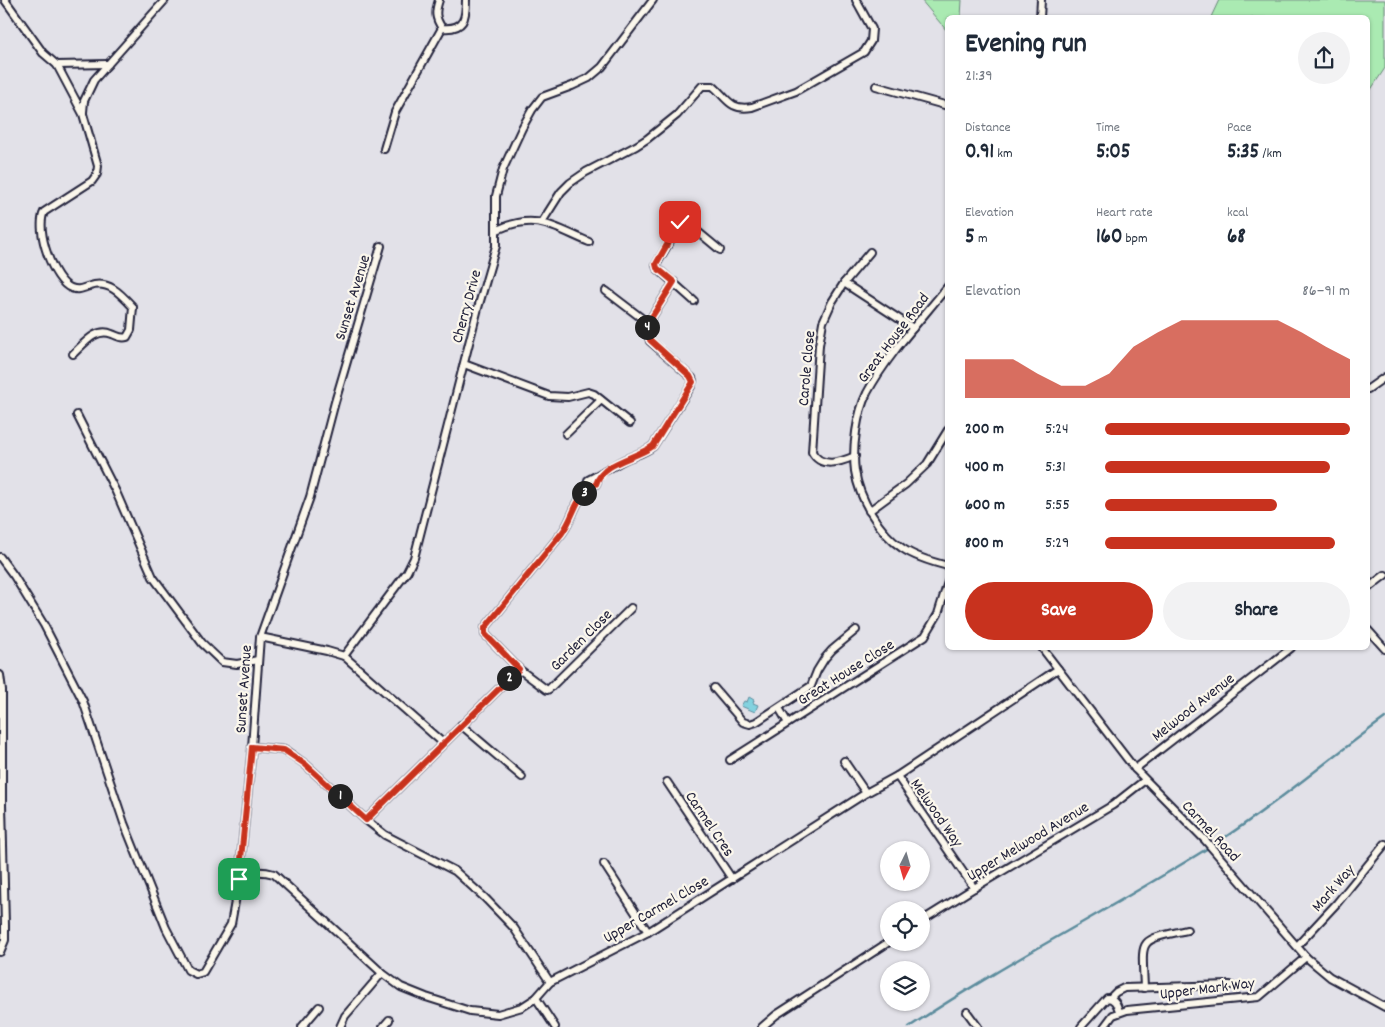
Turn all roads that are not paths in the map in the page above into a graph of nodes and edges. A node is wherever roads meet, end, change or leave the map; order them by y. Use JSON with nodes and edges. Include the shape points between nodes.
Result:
{"nodes":[{"id":1,"x":5,"y":0,"type":"edge"},
{"id":2,"x":164,"y":0,"type":"edge"},
{"id":3,"x":439,"y":0,"type":"edge"},
{"id":4,"x":466,"y":0,"type":"edge"},
{"id":5,"x":653,"y":0,"type":"edge"},
{"id":6,"x":857,"y":0,"type":"edge"},
{"id":7,"x":1041,"y":0,"type":"edge"},
{"id":8,"x":1040,"y":15,"type":"edge"},
{"id":9,"x":442,"y":28,"type":"junction"},
{"id":10,"x":108,"y":64,"type":"junction"},
{"id":11,"x":57,"y":65,"type":"junction"},
{"id":12,"x":876,"y":86,"type":"dead end"},
{"id":13,"x":945,"y":105,"type":"edge"},
{"id":14,"x":83,"y":114,"type":"junction"},
{"id":15,"x":384,"y":148,"type":"dead end"},
{"id":16,"x":542,"y":222,"type":"junction"},
{"id":17,"x":496,"y":230,"type":"junction"},
{"id":18,"x":589,"y":242,"type":"dead end"},
{"id":19,"x":381,"y":246,"type":"dead end"},
{"id":20,"x":720,"y":250,"type":"dead end"},
{"id":21,"x":870,"y":252,"type":"dead end"},
{"id":22,"x":674,"y":282,"type":"junction"},
{"id":23,"x":844,"y":283,"type":"junction"},
{"id":24,"x":945,"y":290,"type":"edge"},
{"id":25,"x":606,"y":291,"type":"dead end"},
{"id":26,"x":694,"y":302,"type":"dead end"},
{"id":27,"x":648,"y":323,"type":"junction"},
{"id":28,"x":913,"y":328,"type":"junction"},
{"id":29,"x":73,"y":354,"type":"dead end"},
{"id":30,"x":464,"y":364,"type":"junction"},
{"id":31,"x":1385,"y":377,"type":"edge"},
{"id":32,"x":1370,"y":388,"type":"edge"},
{"id":33,"x":601,"y":400,"type":"junction"},
{"id":34,"x":77,"y":415,"type":"dead end"},
{"id":35,"x":630,"y":423,"type":"dead end"},
{"id":36,"x":566,"y":434,"type":"dead end"},
{"id":37,"x":945,"y":435,"type":"edge"},
{"id":38,"x":855,"y":456,"type":"junction"},
{"id":39,"x":869,"y":511,"type":"junction"},
{"id":40,"x":0,"y":557,"type":"edge"},
{"id":41,"x":945,"y":565,"type":"edge"},
{"id":42,"x":1385,"y":574,"type":"edge"},
{"id":43,"x":1370,"y":586,"type":"edge"},
{"id":44,"x":945,"y":592,"type":"edge"},
{"id":45,"x":630,"y":608,"type":"dead end"},
{"id":46,"x":856,"y":630,"type":"dead end"},
{"id":47,"x":1370,"y":632,"type":"edge"},
{"id":48,"x":260,"y":637,"type":"junction"},
{"id":49,"x":1385,"y":649,"type":"edge"},
{"id":50,"x":1044,"y":650,"type":"edge"},
{"id":51,"x":1288,"y":650,"type":"edge"},
{"id":52,"x":344,"y":656,"type":"junction"},
{"id":53,"x":258,"y":660,"type":"junction"},
{"id":54,"x":519,"y":669,"type":"junction"},
{"id":55,"x":1058,"y":669,"type":"junction"},
{"id":56,"x":0,"y":675,"type":"edge"},
{"id":57,"x":714,"y":688,"type":"dead end"},
{"id":58,"x":779,"y":708,"type":"junction"},
{"id":59,"x":788,"y":723,"type":"junction"},
{"id":60,"x":461,"y":725,"type":"junction"},
{"id":61,"x":443,"y":743,"type":"junction"},
{"id":62,"x":252,"y":747,"type":"junction"},
{"id":63,"x":730,"y":760,"type":"dead end"},
{"id":64,"x":844,"y":761,"type":"dead end"},
{"id":65,"x":1135,"y":769,"type":"junction"},
{"id":66,"x":896,"y":776,"type":"junction"},
{"id":67,"x":522,"y":777,"type":"dead end"},
{"id":68,"x":1144,"y":780,"type":"junction"},
{"id":69,"x":667,"y":782,"type":"dead end"},
{"id":70,"x":866,"y":793,"type":"junction"},
{"id":71,"x":366,"y":820,"type":"junction"},
{"id":72,"x":1385,"y":844,"type":"edge"},
{"id":73,"x":604,"y":864,"type":"dead end"},
{"id":74,"x":239,"y":879,"type":"junction"},
{"id":75,"x":732,"y":879,"type":"junction"},
{"id":76,"x":974,"y":888,"type":"junction"},
{"id":77,"x":930,"y":916,"type":"edge"},
{"id":78,"x":1187,"y":930,"type":"dead end"},
{"id":79,"x":648,"y":932,"type":"junction"},
{"id":80,"x":1297,"y":946,"type":"junction"},
{"id":81,"x":880,"y":948,"type":"edge"},
{"id":82,"x":0,"y":952,"type":"edge"},
{"id":83,"x":1306,"y":957,"type":"junction"},
{"id":84,"x":382,"y":973,"type":"junction"},
{"id":85,"x":550,"y":982,"type":"junction"},
{"id":86,"x":1230,"y":985,"type":"dead end"},
{"id":87,"x":1144,"y":988,"type":"junction"},
{"id":88,"x":536,"y":998,"type":"junction"},
{"id":89,"x":1110,"y":998,"type":"junction"},
{"id":90,"x":319,"y":1006,"type":"dead end"},
{"id":91,"x":1385,"y":1007,"type":"edge"},
{"id":92,"x":967,"y":1012,"type":"dead end"},
{"id":93,"x":1120,"y":1012,"type":"junction"},
{"id":94,"x":389,"y":1020,"type":"dead end"},
{"id":95,"x":302,"y":1027,"type":"edge"},
{"id":96,"x":340,"y":1027,"type":"edge"},
{"id":97,"x":383,"y":1027,"type":"edge"},
{"id":98,"x":554,"y":1027,"type":"edge"},
{"id":99,"x":762,"y":1027,"type":"edge"},
{"id":100,"x":978,"y":1027,"type":"edge"},
{"id":101,"x":1081,"y":1027,"type":"edge"},
{"id":102,"x":1104,"y":1027,"type":"edge"}],
"edges":[{"from":1,"to":11,"type":"street","via":[[43,53]]},
{"from":2,"to":10,"type":"street"},
{"from":3,"to":9,"type":"street","via":[[435,14]]},
{"from":4,"to":9,"type":"street","via":[[464,21],[452,29]]},
{"from":5,"to":17,"type":"street","name":"Cherry Drive","via":[[602,67],[588,78],[542,97],[532,110],[503,169],[496,196]]},
{"from":6,"to":16,"type":"street","via":[[872,29],[871,41],[864,52],[796,90],[752,107],[733,106],[713,86],[702,86],[677,115],[647,139],[570,183]]},
{"from":7,"to":8,"type":"street"},
{"from":9,"to":15,"type":"street","via":[[395,112]]},
{"from":10,"to":11,"type":"street"},
{"from":10,"to":14,"type":"street","via":[[88,90]]},
{"from":11,"to":14,"type":"street"},
{"from":12,"to":13,"type":"street"},
{"from":14,"to":29,"type":"street","via":[[98,166],[97,174],[86,187],[44,212],[40,224],[47,255],[66,286],[81,290],[91,285],[104,285],[116,289],[132,307],[132,318],[127,337],[120,338],[103,331],[96,333]]},
{"from":16,"to":17,"type":"street","via":[[517,222]]},
{"from":16,"to":18,"type":"street"},
{"from":17,"to":30,"type":"street","name":"Cherry Drive","via":[[496,246]]},
{"from":19,"to":48,"type":"street","name":"Sunset Avenue","via":[[310,497]]},
{"from":20,"to":22,"type":"street","via":[[682,220],[656,264]]},
{"from":21,"to":23,"type":"street","name":"Carole Close"},
{"from":22,"to":26,"type":"street"},
{"from":22,"to":27,"type":"street"},
{"from":23,"to":28,"type":"street"},
{"from":23,"to":38,"type":"street","name":"Carole Close","via":[[823,322],[812,452],[822,462],[842,462]]},
{"from":24,"to":28,"type":"street","name":"Great House Road"},
{"from":25,"to":27,"type":"street"},
{"from":27,"to":54,"type":"street","via":[[650,340],[693,382],[653,446],[599,475],[596,484],[586,490],[578,500],[568,525],[485,628],[485,634]]},
{"from":28,"to":38,"type":"street","name":"Great House Road","via":[[868,392],[857,423]]},
{"from":30,"to":33,"type":"street","via":[[549,396],[568,397],[588,392]]},
{"from":30,"to":52,"type":"street","name":"Cherry Drive","via":[[414,558]]},
{"from":31,"to":32,"type":"street"},
{"from":33,"to":35,"type":"street"},
{"from":33,"to":36,"type":"street"},
{"from":34,"to":53,"type":"street","via":[[116,492],[153,577],[202,643],[222,662],[237,664]]},
{"from":37,"to":39,"type":"street","via":[[927,464]]},
{"from":38,"to":39,"type":"street","name":"Great House Road","via":[[855,472]]},
{"from":39,"to":41,"type":"street","name":"Great House Road","via":[[901,548],[914,556]]},
{"from":40,"to":74,"type":"street","name":"Sunset Avenue","via":[[44,625],[83,701],[124,822],[166,928],[188,970],[196,974],[203,972],[231,924]]},
{"from":42,"to":43,"type":"street"},
{"from":44,"to":59,"type":"street","name":"Great House Close","via":[[938,614],[925,636]]},
{"from":45,"to":54,"type":"street","name":"Garden Close","via":[[549,689]]},
{"from":46,"to":58,"type":"street","via":[[825,658],[811,686]]},
{"from":47,"to":49,"type":"street"},
{"from":48,"to":52,"type":"street"},
{"from":48,"to":53,"type":"street","name":"Sunset Avenue"},
{"from":50,"to":55,"type":"street","name":"Carmel Road"},
{"from":51,"to":65,"type":"street","name":"Melwood Avenue"},
{"from":52,"to":61,"type":"street"},
{"from":53,"to":62,"type":"street","name":"Sunset Avenue"},
{"from":54,"to":60,"type":"street"},
{"from":55,"to":65,"type":"street","name":"Carmel Road"},
{"from":55,"to":66,"type":"street","name":"Upper Carmel Close"},
{"from":56,"to":82,"type":"street","via":[[5,940]]},
{"from":57,"to":58,"type":"street","via":[[745,723],[756,722]]},
{"from":58,"to":59,"type":"street"},
{"from":59,"to":63,"type":"street","name":"Great House Close"},
{"from":60,"to":61,"type":"street"},
{"from":60,"to":67,"type":"street"},
{"from":61,"to":71,"type":"street"},
{"from":62,"to":71,"type":"street","via":[[284,750],[305,764]]},
{"from":62,"to":74,"type":"street","name":"Sunset Avenue"},
{"from":64,"to":70,"type":"street"},
{"from":65,"to":68,"type":"street","name":"Carmel Road"},
{"from":66,"to":70,"type":"street","name":"Upper Carmel Close"},
{"from":66,"to":76,"type":"street","name":"Melwood Way"},
{"from":68,"to":76,"type":"street","name":"Upper Melwood Avenue","via":[[1113,805]]},
{"from":68,"to":80,"type":"street","name":"Carmel Road","via":[[1205,840]]},
{"from":69,"to":75,"type":"street","name":"Carmel Cres"},
{"from":70,"to":75,"type":"street","name":"Upper Carmel Close"},
{"from":71,"to":85,"type":"street","via":[[386,835],[455,871],[514,928]]},
{"from":72,"to":80,"type":"street","name":"Mark Way"},
{"from":73,"to":79,"type":"street"},
{"from":74,"to":84,"type":"street","name":"Upper Carmel Close","via":[[258,871],[274,874]]},
{"from":75,"to":79,"type":"street","name":"Upper Carmel Close"},
{"from":76,"to":77,"type":"street","name":"Upper Melwood Avenue"},
{"from":78,"to":87,"type":"street","via":[[1152,938],[1145,943]]},
{"from":79,"to":85,"type":"street","name":"Upper Carmel Close"},
{"from":80,"to":83,"type":"street","name":"Carmel Road"},
{"from":81,"to":99,"type":"street"},
{"from":83,"to":91,"type":"street","name":"Carmel Road","via":[[1330,977]]},
{"from":83,"to":93,"type":"street","name":"Upper Mark Way","via":[[1259,997]]},
{"from":84,"to":88,"type":"street","name":"Upper Carmel Close","via":[[401,987],[470,1011],[498,1014],[522,1007]]},
{"from":84,"to":96,"type":"street","via":[[345,1016]]},
{"from":85,"to":88,"type":"street","name":"Upper Carmel Close"},
{"from":86,"to":87,"type":"street"},
{"from":87,"to":89,"type":"street","via":[[1124,988]]},
{"from":88,"to":98,"type":"street"},
{"from":89,"to":93,"type":"street"},
{"from":89,"to":101,"type":"street","via":[[1104,1000]]},
{"from":90,"to":95,"type":"street"},
{"from":92,"to":100,"type":"street"},
{"from":93,"to":102,"type":"street","via":[[1113,1015]]},
{"from":94,"to":97,"type":"street"}]}
